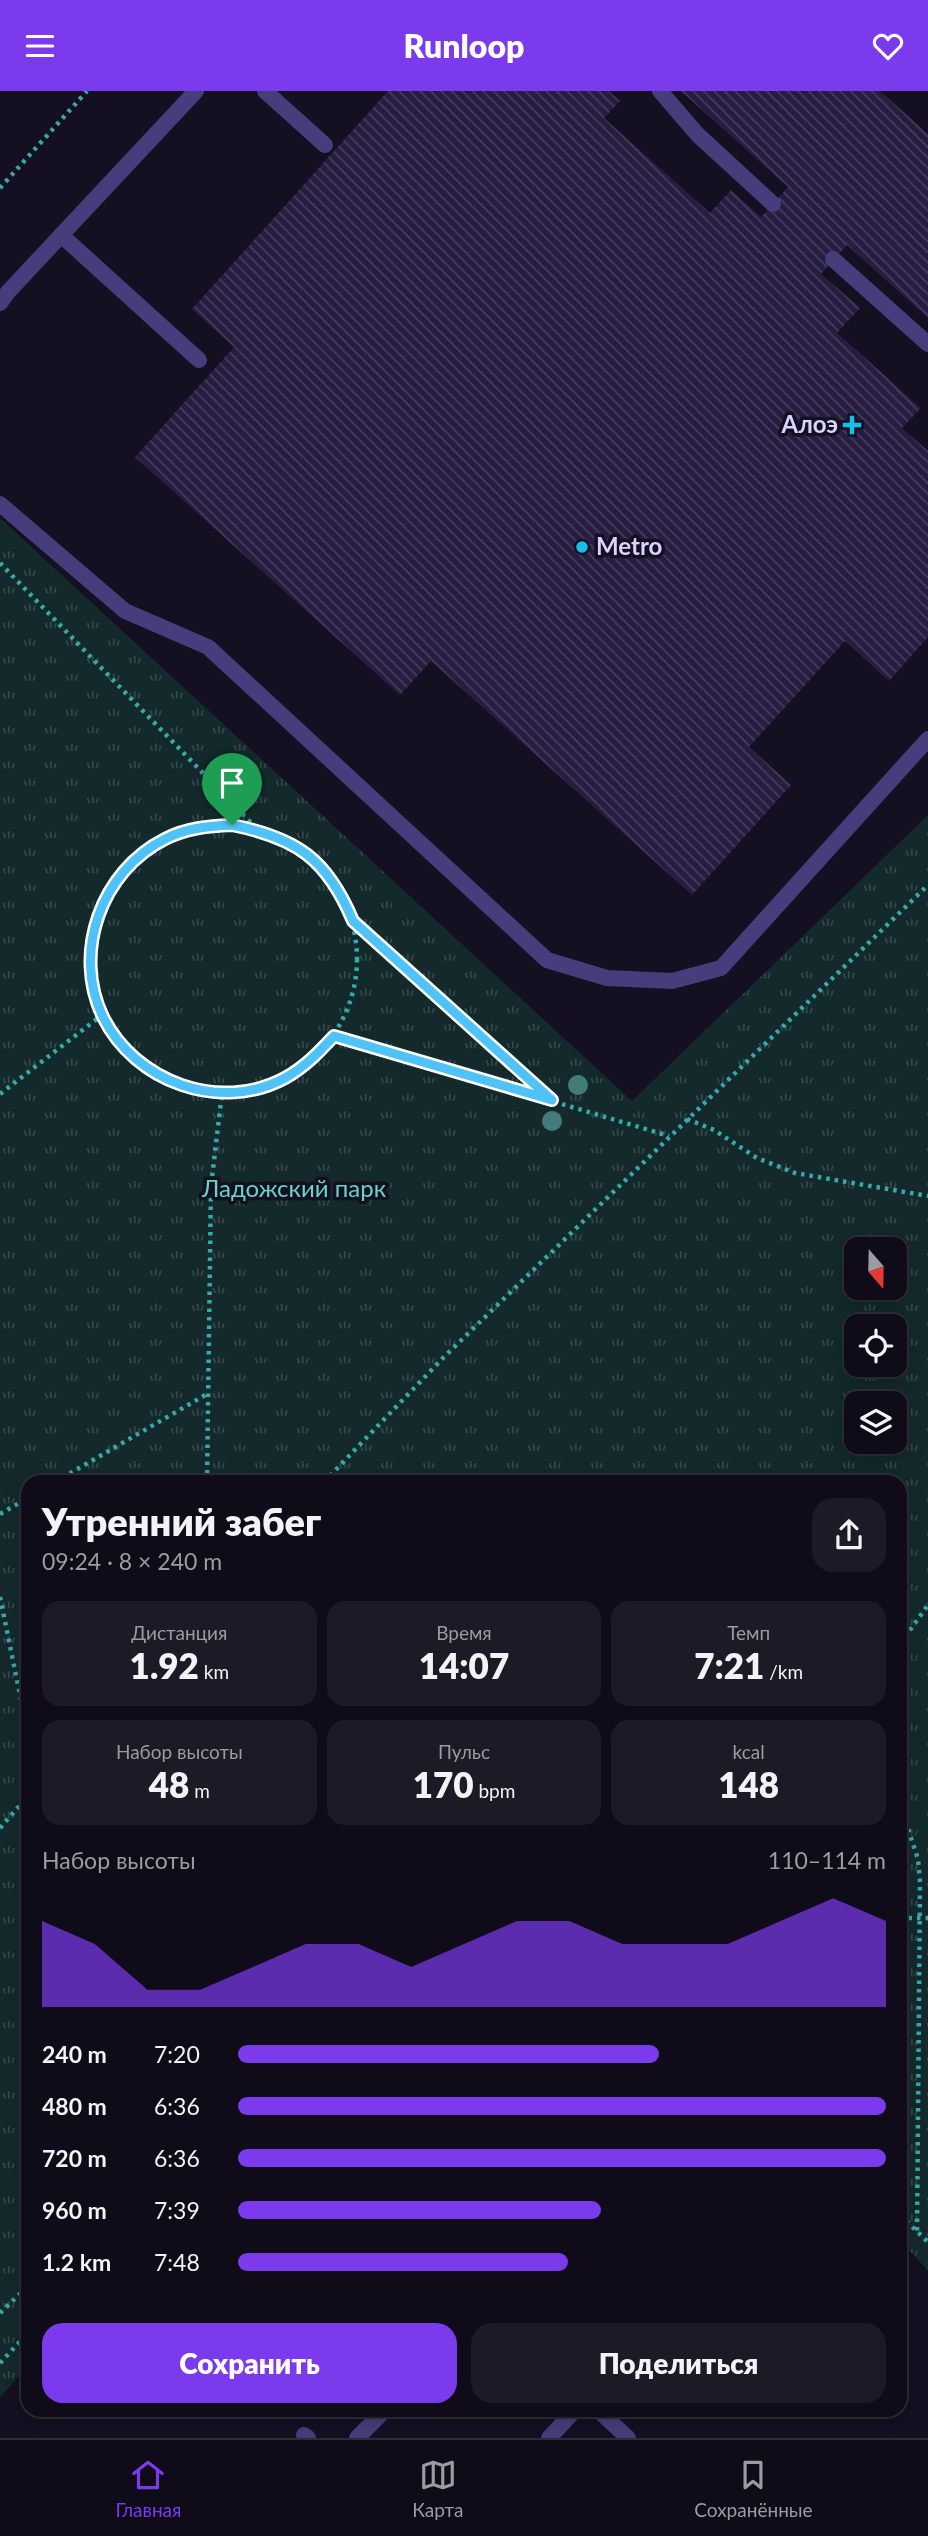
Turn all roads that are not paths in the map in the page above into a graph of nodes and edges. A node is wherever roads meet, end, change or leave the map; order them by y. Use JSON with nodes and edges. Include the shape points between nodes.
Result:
{"nodes":[{"id":1,"x":196,"y":91,"type":"edge"},
{"id":2,"x":265,"y":91,"type":"edge"},
{"id":3,"x":660,"y":91,"type":"edge"},
{"id":4,"x":325,"y":145,"type":"dead end"},
{"id":5,"x":773,"y":204,"type":"dead end"},
{"id":6,"x":61,"y":235,"type":"junction"},
{"id":7,"x":834,"y":259,"type":"dead end"},
{"id":8,"x":0,"y":303,"type":"edge"},
{"id":9,"x":928,"y":344,"type":"edge"},
{"id":10,"x":199,"y":360,"type":"dead end"},
{"id":11,"x":0,"y":504,"type":"edge"},
{"id":12,"x":928,"y":739,"type":"edge"},
{"id":13,"x":378,"y":2417,"type":"edge"},
{"id":14,"x":568,"y":2417,"type":"edge"},
{"id":15,"x":606,"y":2417,"type":"edge"},
{"id":16,"x":357,"y":2438,"type":"edge"},
{"id":17,"x":549,"y":2438,"type":"edge"},
{"id":18,"x":628,"y":2438,"type":"edge"}],
"edges":[{"from":1,"to":6,"type":"lane"},
{"from":2,"to":4,"type":"lane"},
{"from":3,"to":5,"type":"lane","via":[[698,135]]},
{"from":6,"to":8,"type":"lane"},
{"from":6,"to":10,"type":"lane"},
{"from":7,"to":9,"type":"lane"},
{"from":11,"to":12,"type":"lane","via":[[125,611],[208,647],[547,960],[607,978],[672,981],[721,968]]},
{"from":13,"to":16,"type":"lane"},
{"from":14,"to":17,"type":"lane"},
{"from":15,"to":18,"type":"lane"}]}
